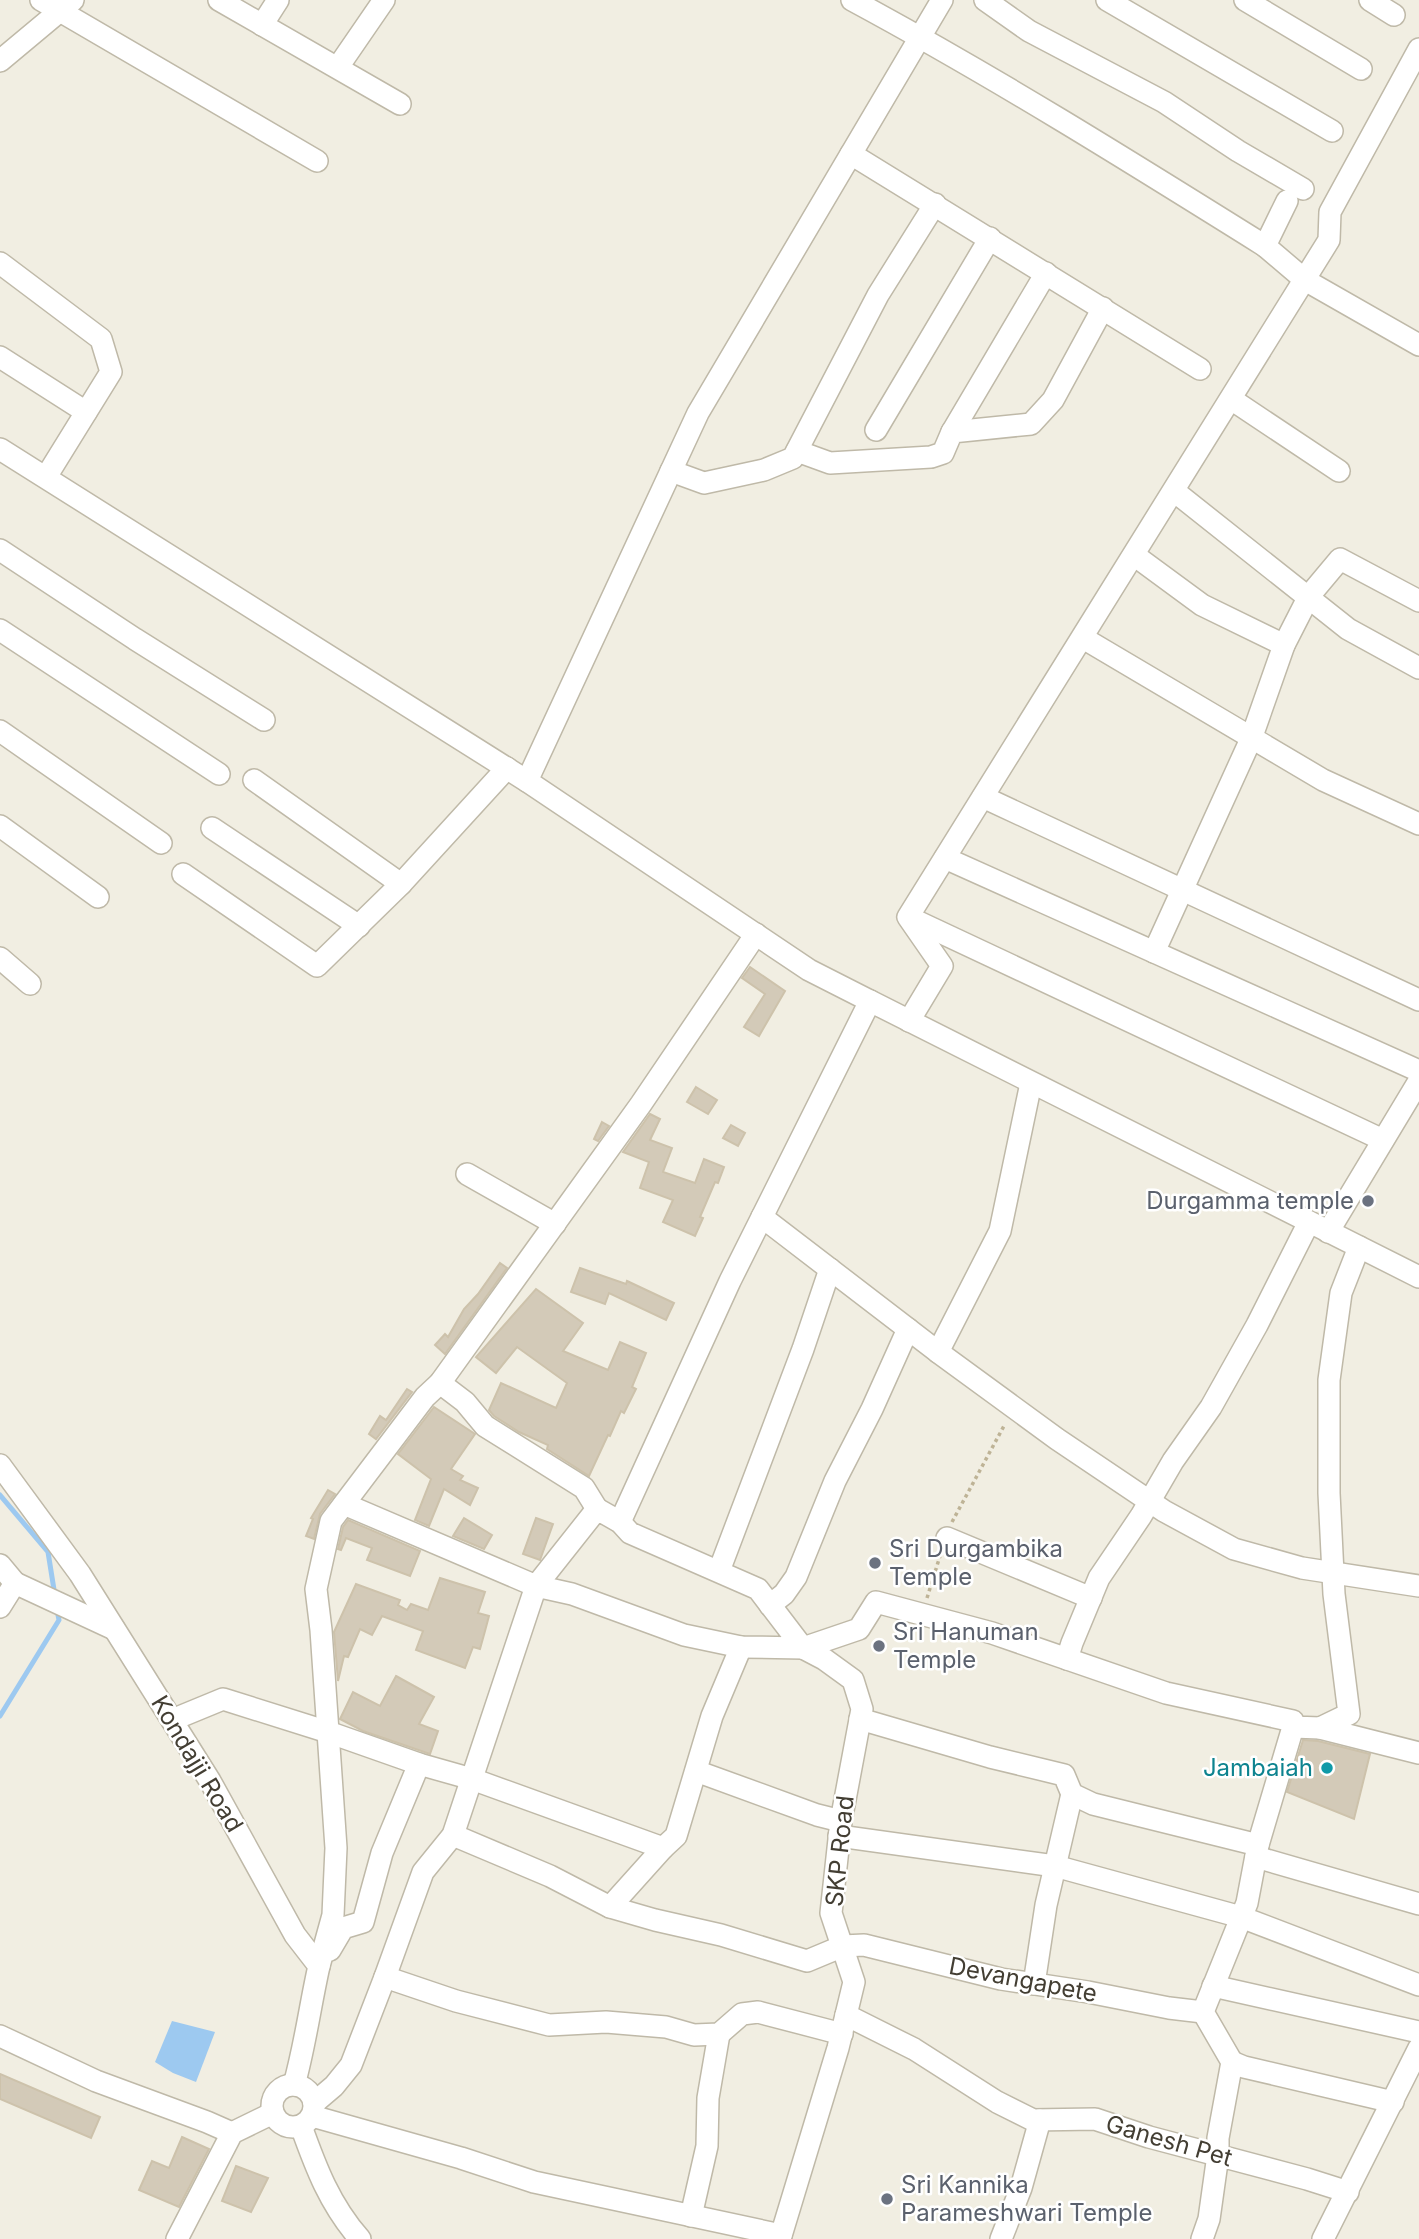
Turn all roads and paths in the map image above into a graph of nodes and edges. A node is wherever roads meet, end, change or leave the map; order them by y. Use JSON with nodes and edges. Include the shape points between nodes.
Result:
{"nodes":[{"id":1,"x":219,"y":0,"type":"edge"},
{"id":2,"x":278,"y":0,"type":"edge"},
{"id":3,"x":384,"y":0,"type":"edge"},
{"id":4,"x":852,"y":0,"type":"edge"},
{"id":5,"x":942,"y":0,"type":"edge"},
{"id":6,"x":985,"y":0,"type":"edge"},
{"id":7,"x":1107,"y":0,"type":"edge"},
{"id":8,"x":1245,"y":0,"type":"edge"},
{"id":9,"x":1370,"y":0,"type":"edge"},
{"id":10,"x":58,"y":3,"type":"edge"},
{"id":11,"x":1394,"y":15,"type":"dead end"},
{"id":12,"x":262,"y":25,"type":"junction"},
{"id":13,"x":920,"y":37,"type":"junction"},
{"id":14,"x":1419,"y":49,"type":"edge"},
{"id":15,"x":0,"y":61,"type":"edge"},
{"id":16,"x":338,"y":67,"type":"junction"},
{"id":17,"x":1362,"y":69,"type":"dead end"},
{"id":18,"x":1412,"y":80,"type":"edge"},
{"id":19,"x":400,"y":104,"type":"dead end"},
{"id":20,"x":1332,"y":131,"type":"dead end"},
{"id":21,"x":851,"y":154,"type":"junction"},
{"id":22,"x":317,"y":161,"type":"dead end"},
{"id":23,"x":935,"y":204,"type":"junction"},
{"id":24,"x":990,"y":239,"type":"junction"},
{"id":25,"x":1265,"y":246,"type":"junction"},
{"id":26,"x":0,"y":263,"type":"edge"},
{"id":27,"x":1046,"y":273,"type":"junction"},
{"id":28,"x":1305,"y":280,"type":"junction"},
{"id":29,"x":1103,"y":308,"type":"junction"},
{"id":30,"x":1419,"y":345,"type":"edge"},
{"id":31,"x":0,"y":357,"type":"edge"},
{"id":32,"x":1200,"y":369,"type":"dead end"},
{"id":33,"x":1231,"y":399,"type":"junction"},
{"id":34,"x":86,"y":412,"type":"junction"},
{"id":35,"x":876,"y":430,"type":"dead end"},
{"id":36,"x":952,"y":432,"type":"junction"},
{"id":37,"x":0,"y":449,"type":"edge"},
{"id":38,"x":797,"y":451,"type":"junction"},
{"id":39,"x":671,"y":471,"type":"junction"},
{"id":40,"x":1339,"y":471,"type":"dead end"},
{"id":41,"x":46,"y":477,"type":"junction"},
{"id":42,"x":1174,"y":491,"type":"junction"},
{"id":43,"x":0,"y":550,"type":"edge"},
{"id":44,"x":1134,"y":555,"type":"junction"},
{"id":45,"x":1309,"y":596,"type":"junction"},
{"id":46,"x":1419,"y":601,"type":"edge"},
{"id":47,"x":0,"y":630,"type":"edge"},
{"id":48,"x":1083,"y":638,"type":"junction"},
{"id":49,"x":1284,"y":645,"type":"junction"},
{"id":50,"x":1419,"y":668,"type":"edge"},
{"id":51,"x":264,"y":720,"type":"dead end"},
{"id":52,"x":0,"y":731,"type":"edge"},
{"id":53,"x":1251,"y":739,"type":"junction"},
{"id":54,"x":507,"y":768,"type":"junction"},
{"id":55,"x":219,"y":774,"type":"dead end"},
{"id":56,"x":254,"y":780,"type":"dead end"},
{"id":57,"x":527,"y":781,"type":"junction"},
{"id":58,"x":983,"y":797,"type":"junction"},
{"id":59,"x":1419,"y":824,"type":"edge"},
{"id":60,"x":212,"y":828,"type":"dead end"},
{"id":61,"x":4,"y":836,"type":"edge"},
{"id":62,"x":161,"y":843,"type":"dead end"},
{"id":63,"x":945,"y":858,"type":"junction"},
{"id":64,"x":183,"y":874,"type":"dead end"},
{"id":65,"x":401,"y":884,"type":"junction"},
{"id":66,"x":1182,"y":889,"type":"junction"},
{"id":67,"x":98,"y":897,"type":"dead end"},
{"id":68,"x":908,"y":917,"type":"junction"},
{"id":69,"x":359,"y":926,"type":"junction"},
{"id":70,"x":756,"y":934,"type":"junction"},
{"id":71,"x":1154,"y":952,"type":"junction"},
{"id":72,"x":0,"y":958,"type":"edge"},
{"id":73,"x":30,"y":984,"type":"dead end"},
{"id":74,"x":1419,"y":1000,"type":"edge"},
{"id":75,"x":870,"y":1001,"type":"junction"},
{"id":76,"x":909,"y":1021,"type":"junction"},
{"id":77,"x":1419,"y":1071,"type":"edge"},
{"id":78,"x":1419,"y":1081,"type":"edge"},
{"id":79,"x":1031,"y":1083,"type":"junction"},
{"id":80,"x":1383,"y":1140,"type":"junction"},
{"id":81,"x":467,"y":1174,"type":"dead end"},
{"id":82,"x":762,"y":1217,"type":"junction"},
{"id":83,"x":555,"y":1224,"type":"junction"},
{"id":84,"x":1318,"y":1227,"type":"junction"},
{"id":85,"x":1359,"y":1247,"type":"junction"},
{"id":86,"x":830,"y":1269,"type":"junction"},
{"id":87,"x":1419,"y":1277,"type":"edge"},
{"id":88,"x":908,"y":1329,"type":"junction"},
{"id":89,"x":938,"y":1352,"type":"junction"},
{"id":90,"x":440,"y":1383,"type":"junction"},
{"id":91,"x":1017,"y":1410,"type":"junction"},
{"id":92,"x":0,"y":1465,"type":"edge"},
{"id":93,"x":1150,"y":1501,"type":"junction"},
{"id":94,"x":344,"y":1504,"type":"junction"},
{"id":95,"x":597,"y":1509,"type":"junction"},
{"id":96,"x":621,"y":1522,"type":"junction"},
{"id":97,"x":947,"y":1538,"type":"junction"},
{"id":98,"x":0,"y":1565,"type":"edge"},
{"id":99,"x":719,"y":1571,"type":"junction"},
{"id":100,"x":1333,"y":1573,"type":"junction"},
{"id":101,"x":15,"y":1583,"type":"junction"},
{"id":102,"x":536,"y":1586,"type":"junction"},
{"id":103,"x":1419,"y":1586,"type":"edge"},
{"id":104,"x":1091,"y":1598,"type":"junction"},
{"id":105,"x":770,"y":1605,"type":"junction"},
{"id":106,"x":0,"y":1607,"type":"edge"},
{"id":107,"x":923,"y":1614,"type":"junction"},
{"id":108,"x":114,"y":1629,"type":"junction"},
{"id":109,"x":741,"y":1647,"type":"junction"},
{"id":110,"x":803,"y":1648,"type":"junction"},
{"id":111,"x":1067,"y":1659,"type":"junction"},
{"id":112,"x":860,"y":1718,"type":"junction"},
{"id":113,"x":172,"y":1720,"type":"junction"},
{"id":114,"x":1293,"y":1727,"type":"junction"},
{"id":115,"x":1320,"y":1728,"type":"junction"},
{"id":116,"x":328,"y":1732,"type":"junction"},
{"id":117,"x":1419,"y":1753,"type":"edge"},
{"id":118,"x":419,"y":1764,"type":"junction"},
{"id":119,"x":696,"y":1771,"type":"junction"},
{"id":120,"x":472,"y":1779,"type":"junction"},
{"id":121,"x":1072,"y":1794,"type":"junction"},
{"id":122,"x":840,"y":1828,"type":"junction"},
{"id":123,"x":453,"y":1835,"type":"junction"},
{"id":124,"x":663,"y":1848,"type":"junction"},
{"id":125,"x":1257,"y":1851,"type":"junction"},
{"id":126,"x":1055,"y":1866,"type":"junction"},
{"id":127,"x":1419,"y":1905,"type":"edge"},
{"id":128,"x":610,"y":1907,"type":"junction"},
{"id":129,"x":1241,"y":1917,"type":"junction"},
{"id":130,"x":844,"y":1946,"type":"junction"},
{"id":131,"x":319,"y":1966,"type":"junction"},
{"id":132,"x":386,"y":1977,"type":"junction"},
{"id":133,"x":1034,"y":1984,"type":"junction"},
{"id":134,"x":1419,"y":1985,"type":"edge"},
{"id":135,"x":1213,"y":1986,"type":"junction"},
{"id":136,"x":1203,"y":2011,"type":"junction"},
{"id":137,"x":844,"y":2025,"type":"junction"},
{"id":138,"x":1419,"y":2032,"type":"edge"},
{"id":139,"x":719,"y":2034,"type":"junction"},
{"id":140,"x":0,"y":2036,"type":"edge"},
{"id":141,"x":1419,"y":2049,"type":"edge"},
{"id":142,"x":1232,"y":2062,"type":"junction"},
{"id":143,"x":294,"y":2085,"type":"junction"},
{"id":144,"x":1404,"y":2094,"type":"edge"},
{"id":145,"x":273,"y":2113,"type":"junction"},
{"id":146,"x":309,"y":2115,"type":"junction"},
{"id":147,"x":1040,"y":2120,"type":"junction"},
{"id":148,"x":232,"y":2133,"type":"junction"},
{"id":149,"x":1218,"y":2155,"type":"junction"},
{"id":150,"x":1348,"y":2192,"type":"junction"},
{"id":151,"x":691,"y":2216,"type":"junction"},
{"id":152,"x":780,"y":2237,"type":"edge"},
{"id":153,"x":177,"y":2239,"type":"edge"},
{"id":154,"x":360,"y":2239,"type":"edge"},
{"id":155,"x":1001,"y":2239,"type":"edge"},
{"id":156,"x":1202,"y":2239,"type":"edge"},
{"id":157,"x":1323,"y":2239,"type":"edge"}],
"edges":[{"from":1,"to":12,"type":"street"},
{"from":2,"to":12,"type":"street"},
{"from":3,"to":16,"type":"street"},
{"from":4,"to":13,"type":"street"},
{"from":5,"to":13,"type":"street"},
{"from":6,"to":25,"type":"street","via":[[1030,31],[1164,102],[1295,195]]},
{"from":7,"to":20,"type":"street"},
{"from":8,"to":17,"type":"street"},
{"from":9,"to":11,"type":"street"},
{"from":10,"to":15,"type":"street"},
{"from":10,"to":22,"type":"street"},
{"from":12,"to":16,"type":"street"},
{"from":13,"to":21,"type":"street"},
{"from":13,"to":25,"type":"street"},
{"from":14,"to":18,"type":"street"},
{"from":16,"to":19,"type":"street"},
{"from":18,"to":28,"type":"street","via":[[1330,212],[1329,240]]},
{"from":21,"to":23,"type":"street"},
{"from":21,"to":39,"type":"street","via":[[698,413]]},
{"from":23,"to":24,"type":"street"},
{"from":23,"to":38,"type":"street","via":[[877,295]]},
{"from":24,"to":27,"type":"street"},
{"from":24,"to":35,"type":"street"},
{"from":25,"to":28,"type":"street"},
{"from":26,"to":34,"type":"street","via":[[101,339],[111,372]]},
{"from":27,"to":29,"type":"street"},
{"from":27,"to":36,"type":"street"},
{"from":28,"to":30,"type":"street"},
{"from":28,"to":33,"type":"street"},
{"from":29,"to":32,"type":"street"},
{"from":29,"to":36,"type":"street","via":[[1053,400],[1031,424]]},
{"from":31,"to":34,"type":"street"},
{"from":33,"to":40,"type":"street"},
{"from":33,"to":42,"type":"street"},
{"from":34,"to":41,"type":"street"},
{"from":36,"to":38,"type":"street","via":[[943,453],[931,457],[830,463]]},
{"from":37,"to":41,"type":"street"},
{"from":38,"to":39,"type":"street","via":[[793,458],[764,470],[704,483]]},
{"from":39,"to":57,"type":"street"},
{"from":41,"to":54,"type":"street"},
{"from":42,"to":44,"type":"street"},
{"from":42,"to":45,"type":"street"},
{"from":43,"to":51,"type":"street"},
{"from":44,"to":48,"type":"street"},
{"from":44,"to":49,"type":"street","via":[[1202,605]]},
{"from":45,"to":46,"type":"street","via":[[1340,559]]},
{"from":45,"to":49,"type":"street"},
{"from":45,"to":50,"type":"street","via":[[1348,629]]},
{"from":47,"to":55,"type":"street"},
{"from":48,"to":53,"type":"street"},
{"from":48,"to":58,"type":"street"},
{"from":49,"to":53,"type":"street"},
{"from":52,"to":62,"type":"street"},
{"from":53,"to":59,"type":"street","via":[[1323,780]]},
{"from":53,"to":66,"type":"street"},
{"from":54,"to":57,"type":"street"},
{"from":54,"to":65,"type":"street"},
{"from":56,"to":65,"type":"street"},
{"from":57,"to":70,"type":"street"},
{"from":58,"to":63,"type":"street"},
{"from":58,"to":66,"type":"street"},
{"from":60,"to":69,"type":"street"},
{"from":61,"to":67,"type":"street"},
{"from":63,"to":68,"type":"street"},
{"from":63,"to":71,"type":"street"},
{"from":64,"to":69,"type":"street","via":[[317,966]]},
{"from":65,"to":69,"type":"street"},
{"from":66,"to":71,"type":"street"},
{"from":66,"to":74,"type":"street"},
{"from":68,"to":76,"type":"street","via":[[942,966]]},
{"from":68,"to":80,"type":"street"},
{"from":70,"to":75,"type":"street","via":[[809,970]]},
{"from":70,"to":83,"type":"street"},
{"from":71,"to":77,"type":"street"},
{"from":72,"to":73,"type":"street"},
{"from":75,"to":76,"type":"street"},
{"from":75,"to":82,"type":"street"},
{"from":76,"to":79,"type":"street"},
{"from":78,"to":80,"type":"street"},
{"from":79,"to":84,"type":"street"},
{"from":79,"to":89,"type":"street","via":[[1000,1231]]},
{"from":80,"to":84,"type":"street"},
{"from":81,"to":83,"type":"street"},
{"from":82,"to":86,"type":"street"},
{"from":82,"to":96,"type":"street"},
{"from":83,"to":90,"type":"street"},
{"from":84,"to":85,"type":"street"},
{"from":84,"to":93,"type":"street"},
{"from":85,"to":87,"type":"street"},
{"from":85,"to":100,"type":"street","via":[[1341,1293],[1329,1380]]},
{"from":86,"to":88,"type":"street"},
{"from":86,"to":99,"type":"street"},
{"from":88,"to":89,"type":"street"},
{"from":88,"to":105,"type":"street","via":[[835,1481],[796,1577]]},
{"from":89,"to":91,"type":"street"},
{"from":90,"to":94,"type":"street"},
{"from":90,"to":95,"type":"street","via":[[465,1402],[485,1426],[584,1488]]},
{"from":91,"to":93,"type":"street"},
{"from":91,"to":97,"type":"path","via":[[954,1516]]},
{"from":92,"to":108,"type":"street","name":"Kondajji Road"},
{"from":93,"to":100,"type":"street","via":[[1234,1549]]},
{"from":93,"to":104,"type":"street","via":[[1099,1578]]},
{"from":94,"to":102,"type":"street"},
{"from":94,"to":116,"type":"street","via":[[331,1521],[316,1589]]},
{"from":95,"to":96,"type":"street"},
{"from":95,"to":102,"type":"street"},
{"from":96,"to":99,"type":"street","via":[[630,1533]]},
{"from":97,"to":104,"type":"street"},
{"from":97,"to":107,"type":"path"},
{"from":98,"to":101,"type":"street"},
{"from":99,"to":105,"type":"street","via":[[758,1589]]},
{"from":100,"to":103,"type":"street"},
{"from":100,"to":115,"type":"street","via":[[1349,1714]]},
{"from":101,"to":106,"type":"street"},
{"from":101,"to":108,"type":"street"},
{"from":102,"to":109,"type":"street","via":[[572,1594],[684,1635]]},
{"from":102,"to":120,"type":"street"},
{"from":104,"to":111,"type":"street"},
{"from":105,"to":110,"type":"street"},
{"from":107,"to":110,"type":"street","via":[[876,1602],[859,1629]]},
{"from":107,"to":111,"type":"street"},
{"from":108,"to":113,"type":"street","name":"Kondajji Road"},
{"from":109,"to":110,"type":"street"},
{"from":109,"to":119,"type":"street","via":[[712,1716]]},
{"from":110,"to":112,"type":"street","name":"SKP Road","via":[[853,1680],[862,1709]]},
{"from":111,"to":114,"type":"street","via":[[1166,1693],[1293,1721]]},
{"from":112,"to":121,"type":"street","via":[[1064,1775]]},
{"from":112,"to":122,"type":"street","name":"SKP Road"},
{"from":113,"to":116,"type":"street","via":[[223,1699]]},
{"from":113,"to":131,"type":"street","name":"Kondajji Road","via":[[295,1935]]},
{"from":114,"to":115,"type":"street"},
{"from":114,"to":125,"type":"street"},
{"from":115,"to":117,"type":"street"},
{"from":116,"to":118,"type":"street"},
{"from":116,"to":131,"type":"street","via":[[336,1848],[333,1915]]},
{"from":118,"to":120,"type":"street"},
{"from":118,"to":131,"type":"street","via":[[382,1853],[363,1922],[343,1928]]},
{"from":119,"to":122,"type":"street","via":[[817,1815]]},
{"from":119,"to":124,"type":"street","via":[[676,1836]]},
{"from":120,"to":123,"type":"street"},
{"from":120,"to":124,"type":"street"},
{"from":121,"to":125,"type":"street"},
{"from":121,"to":126,"type":"street"},
{"from":122,"to":126,"type":"street"},
{"from":122,"to":130,"type":"street","name":"SKP Road","via":[[831,1913]]},
{"from":123,"to":128,"type":"street"},
{"from":123,"to":132,"type":"street","via":[[423,1872]]},
{"from":124,"to":128,"type":"street"},
{"from":125,"to":127,"type":"street"},
{"from":125,"to":129,"type":"street"},
{"from":126,"to":129,"type":"street"},
{"from":126,"to":133,"type":"street"},
{"from":128,"to":130,"type":"street","via":[[807,1961]]},
{"from":129,"to":134,"type":"street"},
{"from":129,"to":135,"type":"street"},
{"from":130,"to":133,"type":"street","name":"Devangapete","via":[[864,1944]]},
{"from":130,"to":137,"type":"street","name":"SKP Road","via":[[854,1982]]},
{"from":131,"to":143,"type":"street"},
{"from":132,"to":139,"type":"street","via":[[549,2025],[606,2022],[666,2027],[694,2035]]},
{"from":132,"to":146,"type":"street","via":[[351,2065]]},
{"from":133,"to":136,"type":"street","name":"Devangapete"},
{"from":135,"to":136,"type":"street"},
{"from":135,"to":138,"type":"street"},
{"from":136,"to":142,"type":"street"},
{"from":137,"to":139,"type":"street","name":"Ganesh Pet","via":[[758,2012],[742,2014]]},
{"from":137,"to":147,"type":"street","name":"Ganesh Pet","via":[[914,2049],[997,2102]]},
{"from":137,"to":152,"type":"street","name":"SKP Road"},
{"from":139,"to":151,"type":"street","via":[[708,2098],[707,2146]]},
{"from":140,"to":148,"type":"street","via":[[96,2081]]},
{"from":141,"to":144,"type":"street"},
{"from":142,"to":144,"type":"street"},
{"from":142,"to":149,"type":"street"},
{"from":143,"to":145,"type":"street","via":[[276,2094]]},
{"from":143,"to":146,"type":"street","via":[[307,2091]]},
{"from":144,"to":150,"type":"street"},
{"from":145,"to":146,"type":"street","via":[[281,2123],[294,2127]]},
{"from":145,"to":148,"type":"street"},
{"from":146,"to":151,"type":"street","via":[[534,2182]]},
{"from":146,"to":154,"type":"street","via":[[321,2180]]},
{"from":147,"to":149,"type":"street","name":"Ganesh Pet","via":[[1095,2119]]},
{"from":147,"to":155,"type":"street"},
{"from":148,"to":153,"type":"street"},
{"from":149,"to":150,"type":"street","name":"Ganesh Pet"},
{"from":149,"to":156,"type":"street"},
{"from":150,"to":157,"type":"street"},
{"from":151,"to":152,"type":"street"}]}
